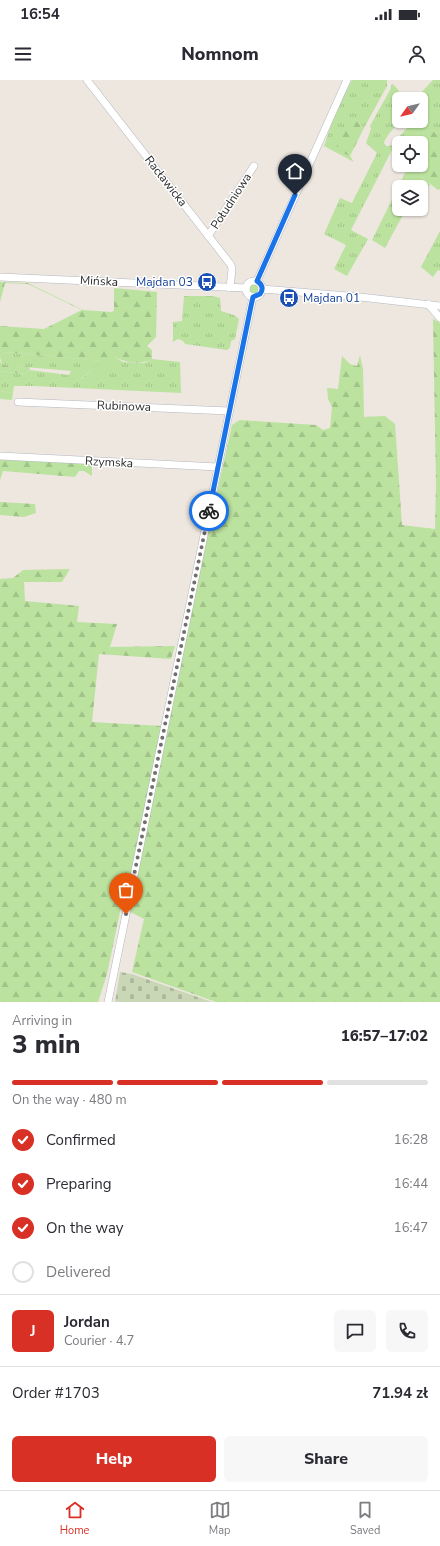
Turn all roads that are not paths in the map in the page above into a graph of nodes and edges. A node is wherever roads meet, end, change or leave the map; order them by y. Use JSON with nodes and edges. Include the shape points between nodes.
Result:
{"nodes":[{"id":1,"x":87,"y":80,"type":"edge"},
{"id":2,"x":347,"y":80,"type":"edge"},
{"id":3,"x":254,"y":166,"type":"dead end"},
{"id":4,"x":208,"y":236,"type":"junction"},
{"id":5,"x":0,"y":277,"type":"edge"},
{"id":6,"x":257,"y":281,"type":"junction"},
{"id":7,"x":230,"y":288,"type":"junction"},
{"id":8,"x":246,"y":288,"type":"junction"},
{"id":9,"x":262,"y":289,"type":"junction"},
{"id":10,"x":253,"y":297,"type":"junction"},
{"id":11,"x":428,"y":304,"type":"junction"},
{"id":12,"x":440,"y":306,"type":"edge"},
{"id":13,"x":440,"y":318,"type":"edge"},
{"id":14,"x":18,"y":402,"type":"dead end"},
{"id":15,"x":229,"y":411,"type":"junction"},
{"id":16,"x":0,"y":456,"type":"edge"},
{"id":17,"x":218,"y":467,"type":"junction"},
{"id":18,"x":108,"y":1002,"type":"edge"}],
"edges":[{"from":1,"to":4,"type":"street","name":"Racławicka"},
{"from":2,"to":6,"type":"street"},
{"from":3,"to":4,"type":"street","name":"Południowa"},
{"from":4,"to":7,"type":"street","name":"Racławicka","via":[[231,265]]},
{"from":5,"to":7,"type":"street","name":"Mińska"},
{"from":6,"to":8,"type":"street","via":[[248,283]]},
{"from":6,"to":9,"type":"street"},
{"from":7,"to":8,"type":"street","name":"Mińska"},
{"from":8,"to":10,"type":"street","via":[[248,294]]},
{"from":9,"to":10,"type":"street","via":[[260,294]]},
{"from":9,"to":11,"type":"street"},
{"from":10,"to":15,"type":"street"},
{"from":11,"to":12,"type":"street"},
{"from":11,"to":13,"type":"street"},
{"from":14,"to":15,"type":"street","name":"Rubinowa"},
{"from":15,"to":17,"type":"street"},
{"from":16,"to":17,"type":"street","name":"Rzymska"},
{"from":17,"to":18,"type":"street"}]}
